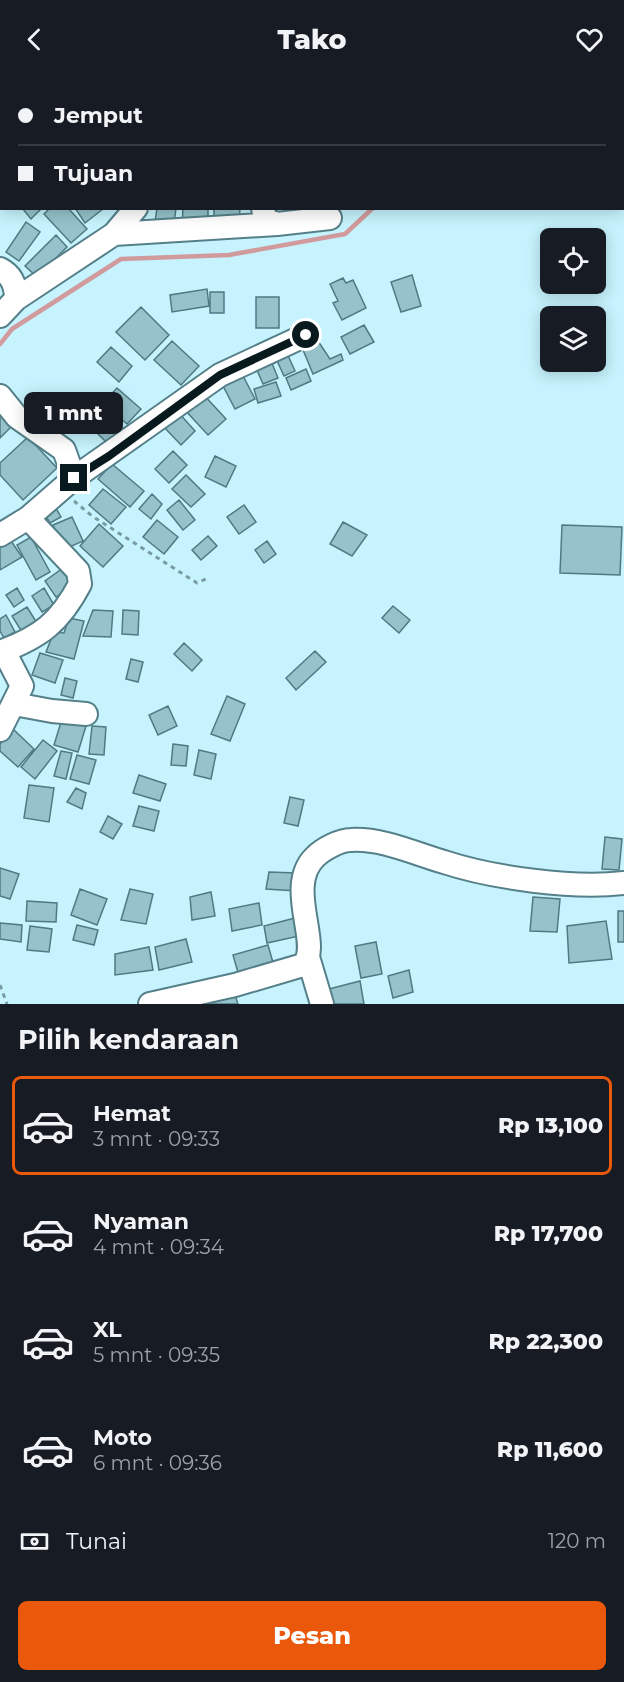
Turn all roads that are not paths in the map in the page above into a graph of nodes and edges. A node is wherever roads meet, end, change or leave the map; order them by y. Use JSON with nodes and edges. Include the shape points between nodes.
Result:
{"nodes":[{"id":1,"x":134,"y":210,"type":"edge"},
{"id":2,"x":270,"y":216,"type":"edge"},
{"id":3,"x":330,"y":218,"type":"dead end"},
{"id":4,"x":114,"y":234,"type":"junction"},
{"id":5,"x":0,"y":269,"type":"edge"},
{"id":6,"x":16,"y":299,"type":"junction"},
{"id":7,"x":0,"y":316,"type":"edge"},
{"id":8,"x":306,"y":335,"type":"dead end"},
{"id":9,"x":0,"y":396,"type":"edge"},
{"id":10,"x":67,"y":484,"type":"junction"},
{"id":11,"x":28,"y":518,"type":"junction"},
{"id":12,"x":0,"y":535,"type":"edge"},
{"id":13,"x":2,"y":651,"type":"edge"},
{"id":14,"x":14,"y":704,"type":"junction"},
{"id":15,"x":86,"y":714,"type":"dead end"},
{"id":16,"x":0,"y":730,"type":"edge"},
{"id":17,"x":624,"y":883,"type":"edge"},
{"id":18,"x":308,"y":957,"type":"junction"},
{"id":19,"x":237,"y":994,"type":"edge"},
{"id":20,"x":158,"y":1002,"type":"edge"},
{"id":21,"x":322,"y":1004,"type":"edge"}],
"edges":[{"from":1,"to":4,"type":"street"},
{"from":2,"to":3,"type":"street"},
{"from":2,"to":4,"type":"street"},
{"from":4,"to":6,"type":"street"},
{"from":5,"to":6,"type":"street","via":[[13,282]]},
{"from":6,"to":7,"type":"street"},
{"from":8,"to":10,"type":"street","via":[[220,375]]},
{"from":9,"to":10,"type":"street","via":[[17,417],[64,450]]},
{"from":10,"to":11,"type":"street"},
{"from":11,"to":12,"type":"street"},
{"from":11,"to":13,"type":"street","via":[[78,571],[80,584],[63,615],[53,624]]},
{"from":13,"to":14,"type":"street","via":[[22,683]]},
{"from":14,"to":15,"type":"street"},
{"from":14,"to":16,"type":"street"},
{"from":17,"to":18,"type":"street","via":[[556,884],[446,863],[351,839],[315,857],[306,869],[302,884]]},
{"from":18,"to":19,"type":"street","via":[[297,969]]},
{"from":18,"to":21,"type":"street"},
{"from":19,"to":20,"type":"street"}]}
